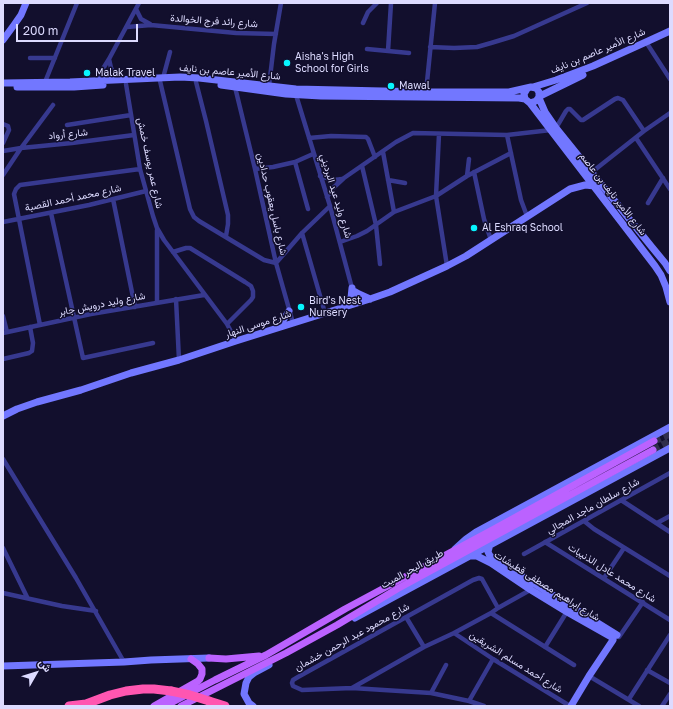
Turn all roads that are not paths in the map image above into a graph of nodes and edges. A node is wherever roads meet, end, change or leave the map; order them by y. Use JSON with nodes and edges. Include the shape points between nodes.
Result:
{"nodes":[{"id":1,"x":21,"y":3,"type":"edge"},
{"id":2,"x":26,"y":3,"type":"edge"},
{"id":3,"x":77,"y":3,"type":"edge"},
{"id":4,"x":139,"y":3,"type":"edge"},
{"id":5,"x":281,"y":3,"type":"edge"},
{"id":6,"x":377,"y":3,"type":"edge"},
{"id":7,"x":391,"y":3,"type":"edge"},
{"id":8,"x":435,"y":3,"type":"edge"},
{"id":9,"x":587,"y":3,"type":"edge"},
{"id":10,"x":136,"y":9,"type":"junction"},
{"id":11,"x":363,"y":22,"type":"dead end"},
{"id":12,"x":151,"y":25,"type":"junction"},
{"id":13,"x":127,"y":27,"type":"junction"},
{"id":14,"x":670,"y":31,"type":"edge"},
{"id":15,"x":3,"y":33,"type":"edge"},
{"id":16,"x":276,"y":34,"type":"junction"},
{"id":17,"x":670,"y":35,"type":"edge"},
{"id":18,"x":3,"y":40,"type":"edge"},
{"id":19,"x":647,"y":45,"type":"junction"},
{"id":20,"x":430,"y":47,"type":"junction"},
{"id":21,"x":367,"y":49,"type":"dead end"},
{"id":22,"x":388,"y":51,"type":"junction"},
{"id":23,"x":170,"y":52,"type":"dead end"},
{"id":24,"x":409,"y":53,"type":"dead end"},
{"id":25,"x":30,"y":58,"type":"dead end"},
{"id":26,"x":55,"y":58,"type":"junction"},
{"id":27,"x":109,"y":59,"type":"junction"},
{"id":28,"x":118,"y":79,"type":"junction"},
{"id":29,"x":96,"y":80,"type":"junction"},
{"id":30,"x":162,"y":80,"type":"junction"},
{"id":31,"x":670,"y":80,"type":"edge"},
{"id":32,"x":45,"y":82,"type":"junction"},
{"id":33,"x":196,"y":82,"type":"junction"},
{"id":34,"x":3,"y":83,"type":"edge"},
{"id":35,"x":126,"y":84,"type":"junction"},
{"id":36,"x":269,"y":86,"type":"junction"},
{"id":37,"x":236,"y":87,"type":"junction"},
{"id":38,"x":3,"y":88,"type":"edge"},
{"id":39,"x":528,"y":89,"type":"junction"},
{"id":40,"x":426,"y":92,"type":"junction"},
{"id":41,"x":296,"y":95,"type":"junction"},
{"id":42,"x":539,"y":97,"type":"junction"},
{"id":43,"x":528,"y":101,"type":"junction"},
{"id":44,"x":53,"y":105,"type":"dead end"},
{"id":45,"x":670,"y":113,"type":"edge"},
{"id":46,"x":131,"y":115,"type":"junction"},
{"id":47,"x":3,"y":124,"type":"edge"},
{"id":48,"x":66,"y":125,"type":"dead end"},
{"id":49,"x":554,"y":129,"type":"junction"},
{"id":50,"x":644,"y":131,"type":"junction"},
{"id":51,"x":439,"y":134,"type":"junction"},
{"id":52,"x":134,"y":135,"type":"junction"},
{"id":53,"x":507,"y":136,"type":"junction"},
{"id":54,"x":309,"y":138,"type":"junction"},
{"id":55,"x":636,"y":138,"type":"junction"},
{"id":56,"x":3,"y":143,"type":"edge"},
{"id":57,"x":21,"y":148,"type":"junction"},
{"id":58,"x":3,"y":151,"type":"edge"},
{"id":59,"x":383,"y":152,"type":"junction"},
{"id":60,"x":510,"y":153,"type":"junction"},
{"id":61,"x":313,"y":154,"type":"junction"},
{"id":62,"x":375,"y":157,"type":"junction"},
{"id":63,"x":469,"y":159,"type":"dead end"},
{"id":64,"x":295,"y":162,"type":"junction"},
{"id":65,"x":362,"y":166,"type":"junction"},
{"id":66,"x":580,"y":168,"type":"junction"},
{"id":67,"x":140,"y":169,"type":"junction"},
{"id":68,"x":255,"y":169,"type":"junction"},
{"id":69,"x":474,"y":172,"type":"junction"},
{"id":70,"x":592,"y":172,"type":"junction"},
{"id":71,"x":3,"y":175,"type":"edge"},
{"id":72,"x":320,"y":176,"type":"junction"},
{"id":73,"x":467,"y":176,"type":"junction"},
{"id":74,"x":344,"y":178,"type":"junction"},
{"id":75,"x":662,"y":178,"type":"junction"},
{"id":76,"x":388,"y":180,"type":"junction"},
{"id":77,"x":405,"y":183,"type":"dead end"},
{"id":78,"x":595,"y":186,"type":"junction"},
{"id":79,"x":570,"y":189,"type":"junction"},
{"id":80,"x":670,"y":189,"type":"edge"},
{"id":81,"x":146,"y":191,"type":"junction"},
{"id":82,"x":436,"y":196,"type":"junction"},
{"id":83,"x":327,"y":197,"type":"junction"},
{"id":84,"x":113,"y":199,"type":"junction"},
{"id":85,"x":648,"y":203,"type":"dead end"},
{"id":86,"x":330,"y":206,"type":"junction"},
{"id":87,"x":308,"y":209,"type":"dead end"},
{"id":88,"x":394,"y":212,"type":"junction"},
{"id":89,"x":51,"y":213,"type":"junction"},
{"id":90,"x":528,"y":216,"type":"junction"},
{"id":91,"x":19,"y":219,"type":"junction"},
{"id":92,"x":3,"y":222,"type":"edge"},
{"id":93,"x":376,"y":225,"type":"junction"},
{"id":94,"x":157,"y":228,"type":"junction"},
{"id":95,"x":302,"y":233,"type":"junction"},
{"id":96,"x":226,"y":236,"type":"junction"},
{"id":97,"x":492,"y":240,"type":"junction"},
{"id":98,"x":340,"y":242,"type":"junction"},
{"id":99,"x":173,"y":252,"type":"junction"},
{"id":100,"x":276,"y":263,"type":"junction"},
{"id":101,"x":380,"y":264,"type":"dead end"},
{"id":102,"x":447,"y":266,"type":"junction"},
{"id":103,"x":670,"y":271,"type":"edge"},
{"id":104,"x":352,"y":289,"type":"junction"},
{"id":105,"x":204,"y":294,"type":"junction"},
{"id":106,"x":176,"y":299,"type":"junction"},
{"id":107,"x":370,"y":299,"type":"junction"},
{"id":108,"x":157,"y":302,"type":"junction"},
{"id":109,"x":670,"y":302,"type":"edge"},
{"id":110,"x":356,"y":303,"type":"junction"},
{"id":111,"x":134,"y":306,"type":"junction"},
{"id":112,"x":344,"y":307,"type":"junction"},
{"id":113,"x":289,"y":310,"type":"junction"},
{"id":114,"x":325,"y":313,"type":"junction"},
{"id":115,"x":3,"y":316,"type":"edge"},
{"id":116,"x":74,"y":318,"type":"junction"},
{"id":117,"x":305,"y":319,"type":"junction"},
{"id":118,"x":293,"y":323,"type":"junction"},
{"id":119,"x":227,"y":324,"type":"junction"},
{"id":120,"x":40,"y":325,"type":"junction"},
{"id":121,"x":30,"y":327,"type":"junction"},
{"id":122,"x":277,"y":328,"type":"junction"},
{"id":123,"x":5,"y":332,"type":"edge"},
{"id":124,"x":236,"y":341,"type":"junction"},
{"id":125,"x":153,"y":343,"type":"dead end"},
{"id":126,"x":3,"y":359,"type":"edge"},
{"id":127,"x":179,"y":360,"type":"junction"},
{"id":128,"x":3,"y":416,"type":"edge"},
{"id":129,"x":668,"y":429,"type":"edge"},
{"id":130,"x":654,"y":441,"type":"tunnel mouth"},
{"id":131,"x":670,"y":448,"type":"edge"},
{"id":132,"x":653,"y":450,"type":"tunnel mouth"},
{"id":133,"x":3,"y":459,"type":"edge"},
{"id":134,"x":670,"y":473,"type":"edge"},
{"id":135,"x":620,"y":500,"type":"junction"},
{"id":136,"x":670,"y":516,"type":"edge"},
{"id":137,"x":584,"y":521,"type":"junction"},
{"id":138,"x":657,"y":523,"type":"junction"},
{"id":139,"x":670,"y":532,"type":"edge"},
{"id":140,"x":545,"y":542,"type":"junction"},
{"id":141,"x":490,"y":544,"type":"junction"},
{"id":142,"x":3,"y":548,"type":"edge"},
{"id":143,"x":624,"y":548,"type":"junction"},
{"id":144,"x":452,"y":551,"type":"junction"},
{"id":145,"x":524,"y":554,"type":"dead end"},
{"id":146,"x":470,"y":556,"type":"junction"},
{"id":147,"x":670,"y":576,"type":"edge"},
{"id":148,"x":604,"y":578,"type":"junction"},
{"id":149,"x":534,"y":588,"type":"junction"},
{"id":150,"x":3,"y":593,"type":"edge"},
{"id":151,"x":27,"y":598,"type":"junction"},
{"id":152,"x":642,"y":602,"type":"junction"},
{"id":153,"x":498,"y":608,"type":"junction"},
{"id":154,"x":568,"y":609,"type":"junction"},
{"id":155,"x":96,"y":612,"type":"junction"},
{"id":156,"x":490,"y":613,"type":"junction"},
{"id":157,"x":406,"y":617,"type":"junction"},
{"id":158,"x":670,"y":620,"type":"edge"},
{"id":159,"x":454,"y":633,"type":"junction"},
{"id":160,"x":670,"y":635,"type":"edge"},
{"id":161,"x":615,"y":638,"type":"junction"},
{"id":162,"x":424,"y":647,"type":"junction"},
{"id":163,"x":545,"y":647,"type":"junction"},
{"id":164,"x":266,"y":655,"type":"junction"},
{"id":165,"x":209,"y":658,"type":"joint"},
{"id":166,"x":191,"y":659,"type":"junction"},
{"id":167,"x":493,"y":659,"type":"junction"},
{"id":168,"x":124,"y":662,"type":"junction"},
{"id":169,"x":446,"y":665,"type":"dead end"},
{"id":170,"x":574,"y":665,"type":"dead end"},
{"id":171,"x":3,"y":666,"type":"edge"},
{"id":172,"x":648,"y":670,"type":"junction"},
{"id":173,"x":591,"y":678,"type":"junction"},
{"id":174,"x":368,"y":679,"type":"junction"},
{"id":175,"x":215,"y":680,"type":"junction"},
{"id":176,"x":670,"y":683,"type":"edge"},
{"id":177,"x":352,"y":688,"type":"junction"},
{"id":178,"x":212,"y":690,"type":"junction"},
{"id":179,"x":370,"y":690,"type":"junction"},
{"id":180,"x":431,"y":693,"type":"junction"},
{"id":181,"x":670,"y":694,"type":"edge"},
{"id":182,"x":629,"y":699,"type":"junction"},
{"id":183,"x":469,"y":701,"type":"junction"},
{"id":184,"x":84,"y":705,"type":"edge"},
{"id":185,"x":70,"y":706,"type":"edge"},
{"id":186,"x":154,"y":706,"type":"edge"},
{"id":187,"x":165,"y":706,"type":"edge"},
{"id":188,"x":181,"y":706,"type":"edge"},
{"id":189,"x":225,"y":706,"type":"edge"},
{"id":190,"x":253,"y":706,"type":"edge"},
{"id":191,"x":484,"y":706,"type":"edge"},
{"id":192,"x":570,"y":706,"type":"edge"},
{"id":193,"x":576,"y":706,"type":"edge"},
{"id":194,"x":639,"y":706,"type":"edge"},
{"id":195,"x":662,"y":706,"type":"edge"}],
"edges":[{"from":1,"to":15,"type":"street"},
{"from":2,"to":18,"type":"street","via":[[21,15]]},
{"from":3,"to":26,"type":"street"},
{"from":4,"to":10,"type":"street"},
{"from":5,"to":16,"type":"street"},
{"from":6,"to":11,"type":"street"},
{"from":7,"to":22,"type":"street"},
{"from":8,"to":20,"type":"street"},
{"from":9,"to":20,"type":"street","via":[[514,36],[477,47]]},
{"from":10,"to":12,"type":"street","via":[[141,19]]},
{"from":10,"to":13,"type":"street"},
{"from":12,"to":13,"type":"street","name":"شارع رائد فرج الخوالدة"},
{"from":12,"to":16,"type":"street","name":"شارع رائد فرج الخوالدة"},
{"from":13,"to":27,"type":"street"},
{"from":14,"to":19,"type":"street","name":"شارع الأمير عاصم بن نايف"},
{"from":16,"to":36,"type":"street"},
{"from":17,"to":19,"type":"street","name":"شارع الأمير عاصم بن نايف"},
{"from":19,"to":31,"type":"street"},
{"from":19,"to":39,"type":"street","name":"شارع الأمير عاصم بن نايف"},
{"from":19,"to":42,"type":"street","name":"شارع الأمير عاصم بن نايف"},
{"from":20,"to":40,"type":"street"},
{"from":21,"to":22,"type":"street"},
{"from":22,"to":24,"type":"street"},
{"from":23,"to":30,"type":"street"},
{"from":25,"to":26,"type":"street"},
{"from":26,"to":32,"type":"street"},
{"from":27,"to":28,"type":"street"},
{"from":27,"to":29,"type":"street"},
{"from":28,"to":29,"type":"street","name":"شارع الأمير عاصم بن نايف"},
{"from":28,"to":30,"type":"street","name":"شارع الأمير عاصم بن نايف"},
{"from":29,"to":32,"type":"street","name":"شارع الأمير عاصم بن نايف"},
{"from":30,"to":33,"type":"street","name":"شارع الأمير عاصم بن نايف"},
{"from":30,"to":35,"type":"street","name":"شارع الأمير عاصم بن نايف"},
{"from":30,"to":36,"type":"street","name":"شارع الأمير عاصم بن نايف","via":[[199,78]]},
{"from":30,"to":96,"type":"street","via":[[192,213],[199,221]]},
{"from":32,"to":34,"type":"street","name":"شارع الأمير عاصم بن نايف"},
{"from":33,"to":37,"type":"street","name":"شارع الأمير عاصم بن نايف"},
{"from":33,"to":96,"type":"street","via":[[228,215]]},
{"from":35,"to":38,"type":"street","name":"شارع الأمير عاصم بن نايف"},
{"from":35,"to":46,"type":"street","name":"شارع عمر يوسف خمش"},
{"from":36,"to":40,"type":"street","name":"شارع الأمير عاصم بن نايف"},
{"from":37,"to":41,"type":"street","name":"شارع الأمير عاصم بن نايف"},
{"from":37,"to":68,"type":"street","name":"شارع باسل يعقوب حدادين"},
{"from":39,"to":40,"type":"street","name":"شارع الأمير عاصم بن نايف","via":[[510,92]]},
{"from":39,"to":42,"type":"street","via":[[538,91]]},
{"from":39,"to":43,"type":"street","via":[[524,96]]},
{"from":41,"to":43,"type":"street","name":"شارع الأمير عاصم بن نايف","via":[[518,98]]},
{"from":41,"to":54,"type":"street","name":"شارع وليد عيد البرديني"},
{"from":42,"to":43,"type":"street","via":[[535,102]]},
{"from":42,"to":49,"type":"street","name":"شارع الأمير نايف بن عاصم"},
{"from":43,"to":49,"type":"street","name":"شارع الأمير نايف بن عاصم"},
{"from":44,"to":57,"type":"street"},
{"from":45,"to":50,"type":"street"},
{"from":46,"to":48,"type":"street"},
{"from":46,"to":52,"type":"street","name":"شارع عمر يوسف خمش"},
{"from":47,"to":56,"type":"street","via":[[8,126],[9,130]]},
{"from":49,"to":50,"type":"street","via":[[568,109],[584,120],[618,98],[623,100]]},
{"from":49,"to":53,"type":"street"},
{"from":49,"to":66,"type":"street","name":"شارع الأمير نايف بن عاصم"},
{"from":49,"to":70,"type":"street","name":"شارع الأمير نايف بن عاصم"},
{"from":50,"to":55,"type":"street"},
{"from":51,"to":53,"type":"street"},
{"from":51,"to":59,"type":"street","via":[[413,133]]},
{"from":51,"to":82,"type":"street"},
{"from":52,"to":57,"type":"street","name":"شارع أرواد"},
{"from":52,"to":67,"type":"street","name":"شارع عمر يوسف خمش"},
{"from":53,"to":60,"type":"street"},
{"from":54,"to":61,"type":"street","name":"شارع وليد عيد البرديني"},
{"from":54,"to":62,"type":"street","via":[[366,137]]},
{"from":55,"to":70,"type":"street"},
{"from":55,"to":75,"type":"street"},
{"from":57,"to":58,"type":"street","name":"شارع أرواد"},
{"from":57,"to":71,"type":"street"},
{"from":59,"to":62,"type":"street"},
{"from":59,"to":76,"type":"street"},
{"from":60,"to":69,"type":"street"},
{"from":60,"to":90,"type":"street","via":[[521,200]]},
{"from":61,"to":64,"type":"street"},
{"from":61,"to":72,"type":"street","name":"شارع وليد عيد البرديني"},
{"from":62,"to":65,"type":"street"},
{"from":63,"to":73,"type":"street"},
{"from":64,"to":68,"type":"street"},
{"from":64,"to":87,"type":"street"},
{"from":65,"to":74,"type":"street"},
{"from":65,"to":93,"type":"street"},
{"from":66,"to":78,"type":"street","name":"شارع الأمير نايف بن عاصم"},
{"from":66,"to":79,"type":"street","name":"شارع موسى النهار","via":[[580,178]]},
{"from":67,"to":81,"type":"street","name":"شارع عمر يوسف خمش"},
{"from":67,"to":91,"type":"street","via":[[20,185],[14,194]]},
{"from":68,"to":100,"type":"street","name":"شارع باسل يعقوب حدادين"},
{"from":69,"to":73,"type":"street"},
{"from":69,"to":97,"type":"street","via":[[484,219]]},
{"from":70,"to":103,"type":"street","name":"شارع الأمير نايف بن عاصم"},
{"from":72,"to":74,"type":"street","via":[[334,180]]},
{"from":72,"to":83,"type":"street","name":"شارع وليد عيد البرديني"},
{"from":73,"to":82,"type":"street"},
{"from":74,"to":83,"type":"street"},
{"from":75,"to":80,"type":"street"},
{"from":75,"to":85,"type":"street"},
{"from":76,"to":77,"type":"street"},
{"from":76,"to":88,"type":"street"},
{"from":78,"to":79,"type":"street","name":"شارع موسى النهار","via":[[585,184]]},
{"from":78,"to":109,"type":"street","name":"شارع الأمير نايف بن عاصم","via":[[661,275]]},
{"from":79,"to":90,"type":"street","name":"شارع موسى النهار"},
{"from":81,"to":84,"type":"street","name":"شارع محمد أحمد القصبة"},
{"from":81,"to":94,"type":"street","name":"شارع عمر يوسف خمش"},
{"from":82,"to":88,"type":"street"},
{"from":82,"to":102,"type":"street"},
{"from":83,"to":86,"type":"street","name":"شارع وليد عيد البرديني"},
{"from":84,"to":89,"type":"street","name":"شارع محمد أحمد القصبة"},
{"from":84,"to":111,"type":"street"},
{"from":86,"to":95,"type":"street"},
{"from":86,"to":98,"type":"street","name":"شارع وليد عيد البرديني"},
{"from":88,"to":93,"type":"street"},
{"from":89,"to":91,"type":"street","name":"شارع محمد أحمد القصبة"},
{"from":89,"to":116,"type":"street"},
{"from":90,"to":97,"type":"street","name":"شارع موسى النهار"},
{"from":91,"to":92,"type":"street","name":"شارع محمد أحمد القصبة"},
{"from":91,"to":120,"type":"street"},
{"from":93,"to":98,"type":"street"},
{"from":93,"to":101,"type":"street"},
{"from":94,"to":99,"type":"street","name":"شارع عمر يوسف خمش"},
{"from":94,"to":108,"type":"street"},
{"from":95,"to":100,"type":"street"},
{"from":95,"to":114,"type":"street"},
{"from":96,"to":100,"type":"street","via":[[264,260]]},
{"from":97,"to":102,"type":"street","name":"شارع موسى النهار"},
{"from":98,"to":104,"type":"street","name":"شارع وليد عيد البرديني"},
{"from":99,"to":105,"type":"street","name":"شارع عمر يوسف خمش"},
{"from":99,"to":119,"type":"street","via":[[190,248],[251,286],[253,297]]},
{"from":100,"to":113,"type":"street","name":"شارع باسل يعقوب حدادين"},
{"from":102,"to":107,"type":"street","name":"شارع موسى النهار"},
{"from":104,"to":107,"type":"street"},
{"from":104,"to":110,"type":"street","name":"شارع وليد عيد البرديني"},
{"from":104,"to":112,"type":"street","via":[[351,298]]},
{"from":105,"to":106,"type":"street","name":"شارع وليد درويش جابر"},
{"from":105,"to":119,"type":"street","name":"شارع عمر يوسف خمش"},
{"from":106,"to":108,"type":"street","name":"شارع وليد درويش جابر"},
{"from":106,"to":127,"type":"street"},
{"from":107,"to":110,"type":"street","name":"شارع موسى النهار"},
{"from":108,"to":111,"type":"street","name":"شارع وليد درويش جابر"},
{"from":110,"to":112,"type":"street","name":"شارع موسى النهار"},
{"from":111,"to":116,"type":"street","name":"شارع وليد درويش جابر"},
{"from":112,"to":114,"type":"street","name":"شارع موسى النهار"},
{"from":113,"to":117,"type":"street","via":[[293,315]]},
{"from":113,"to":118,"type":"street","name":"شارع باسل يعقوب حدادين"},
{"from":113,"to":122,"type":"street"},
{"from":114,"to":117,"type":"street","name":"شارع موسى النهار"},
{"from":115,"to":123,"type":"street"},
{"from":116,"to":120,"type":"street","name":"شارع وليد درويش جابر"},
{"from":116,"to":125,"type":"street","via":[[83,358]]},
{"from":117,"to":118,"type":"street","name":"شارع موسى النهار"},
{"from":118,"to":122,"type":"street","name":"شارع موسى النهار"},
{"from":119,"to":124,"type":"street","name":"شارع عمر يوسف خمش"},
{"from":120,"to":121,"type":"street","name":"شارع وليد درويش جابر"},
{"from":121,"to":123,"type":"street","name":"شارع وليد درويش جابر"},
{"from":121,"to":126,"type":"street","via":[[32,351]]},
{"from":122,"to":124,"type":"street","name":"شارع موسى النهار"},
{"from":124,"to":127,"type":"street","name":"شارع موسى النهار"},
{"from":127,"to":128,"type":"street","name":"شارع موسى النهار","via":[[31,404]]},
{"from":129,"to":144,"type":"street","via":[[476,532]]},
{"from":130,"to":144,"type":"main road"},
{"from":131,"to":141,"type":"street"},
{"from":132,"to":178,"type":"main road","name":"طريق البحر الميت","via":[[397,589],[292,650]]},
{"from":133,"to":155,"type":"street"},
{"from":134,"to":135,"type":"street","name":"شارع سلطان ماجد المجالي"},
{"from":135,"to":137,"type":"street","name":"شارع سلطان ماجد المجالي"},
{"from":135,"to":138,"type":"street"},
{"from":136,"to":138,"type":"street"},
{"from":137,"to":140,"type":"street","name":"شارع سلطان ماجد المجالي"},
{"from":137,"to":143,"type":"street"},
{"from":138,"to":139,"type":"street"},
{"from":140,"to":145,"type":"street","name":"شارع سلطان ماجد المجالي"},
{"from":140,"to":148,"type":"street","name":"شارع محمد عادل الذنيبات"},
{"from":141,"to":146,"type":"street"},
{"from":141,"to":149,"type":"street","name":"شارع إبراهيم مصطفى قطيشات","via":[[488,552],[492,558]]},
{"from":142,"to":151,"type":"street"},
{"from":143,"to":147,"type":"street"},
{"from":143,"to":148,"type":"street"},
{"from":144,"to":164,"type":"main road"},
{"from":146,"to":149,"type":"street","name":"شارع إبراهيم مصطفى قطيشات","via":[[486,560]]},
{"from":146,"to":190,"type":"street","via":[[254,673],[244,688],[246,698]]},
{"from":148,"to":152,"type":"street","name":"شارع محمد عادل الذنيبات"},
{"from":149,"to":153,"type":"street"},
{"from":149,"to":154,"type":"street","name":"شارع إبراهيم مصطفى قطيشات"},
{"from":150,"to":151,"type":"street"},
{"from":151,"to":155,"type":"street"},
{"from":152,"to":158,"type":"street","name":"شارع محمد عادل الذنيبات"},
{"from":152,"to":161,"type":"street"},
{"from":153,"to":156,"type":"street"},
{"from":153,"to":157,"type":"street","name":"شارع محمود عبد الرحمن خشمان","via":[[485,583],[479,578]]},
{"from":154,"to":161,"type":"street","name":"شارع إبراهيم مصطفى قطيشات"},
{"from":154,"to":163,"type":"street"},
{"from":155,"to":168,"type":"street"},
{"from":156,"to":159,"type":"street"},
{"from":156,"to":163,"type":"street"},
{"from":157,"to":162,"type":"street"},
{"from":157,"to":177,"type":"street","name":"شارع محمود عبد الرحمن خشمان","via":[[298,677],[302,690]]},
{"from":159,"to":162,"type":"street"},
{"from":159,"to":167,"type":"street","name":"شارع أحمد مسلم الشريقين"},
{"from":160,"to":172,"type":"street"},
{"from":161,"to":173,"type":"street"},
{"from":162,"to":174,"type":"street"},
{"from":163,"to":170,"type":"street"},
{"from":164,"to":165,"type":"main road"},
{"from":164,"to":175,"type":"main road"},
{"from":165,"to":166,"type":"street"},
{"from":166,"to":168,"type":"street"},
{"from":166,"to":186,"type":"main road","via":[[202,669],[200,679]]},
{"from":167,"to":183,"type":"street"},
{"from":167,"to":192,"type":"street","name":"شارع أحمد مسلم الشريقين"},
{"from":168,"to":171,"type":"street"},
{"from":169,"to":180,"type":"street"},
{"from":172,"to":176,"type":"street"},
{"from":172,"to":182,"type":"street"},
{"from":173,"to":182,"type":"street"},
{"from":173,"to":192,"type":"street"},
{"from":173,"to":193,"type":"street"},
{"from":174,"to":177,"type":"street"},
{"from":174,"to":179,"type":"street"},
{"from":175,"to":178,"type":"main road"},
{"from":175,"to":187,"type":"main road"},
{"from":177,"to":179,"type":"street"},
{"from":178,"to":188,"type":"main road","name":"طريق البحر الميت"},
{"from":179,"to":180,"type":"street"},
{"from":180,"to":183,"type":"street"},
{"from":181,"to":195,"type":"street"},
{"from":182,"to":194,"type":"street"},
{"from":183,"to":191,"type":"street"},
{"from":184,"to":185,"type":"highway"},
{"from":184,"to":189,"type":"highway","bridge":true,"via":[[110,695],[154,689],[190,695]]}]}
